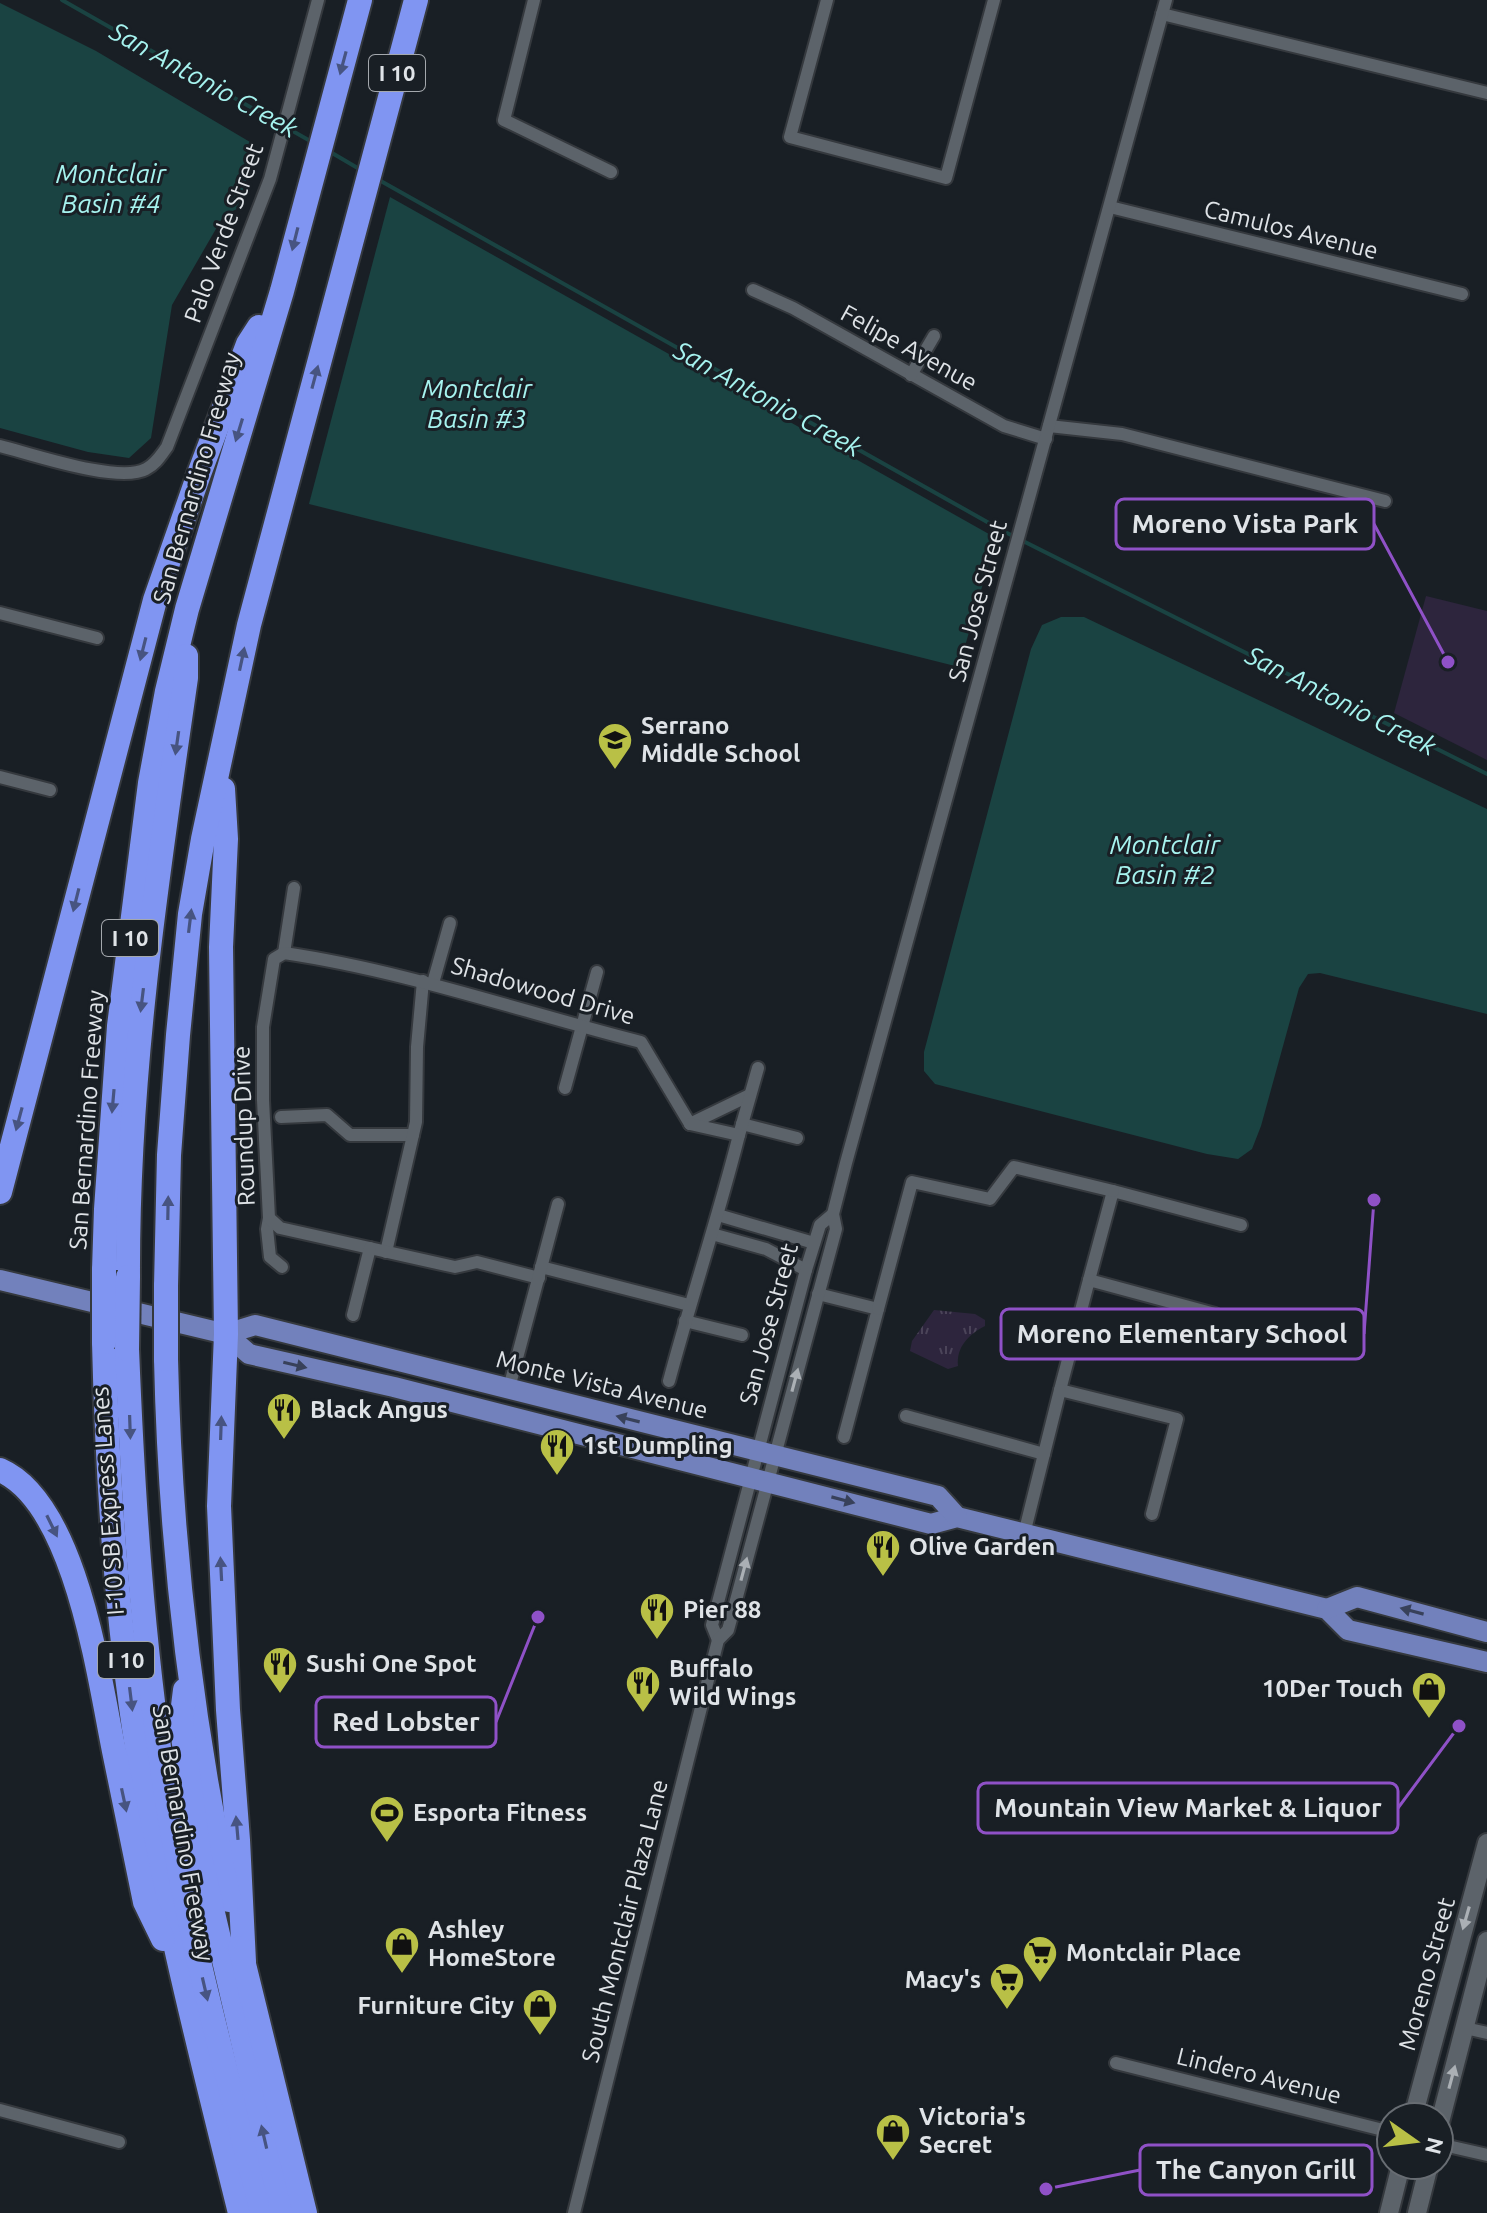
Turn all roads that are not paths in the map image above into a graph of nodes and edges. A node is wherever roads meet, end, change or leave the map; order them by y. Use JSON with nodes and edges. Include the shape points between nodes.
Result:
{"nodes":[{"id":1,"x":318,"y":0,"type":"edge"},
{"id":2,"x":360,"y":0,"type":"edge"},
{"id":3,"x":416,"y":0,"type":"edge"},
{"id":4,"x":534,"y":0,"type":"edge"},
{"id":5,"x":827,"y":0,"type":"edge"},
{"id":6,"x":994,"y":0,"type":"edge"},
{"id":7,"x":1166,"y":0,"type":"edge"},
{"id":8,"x":1162,"y":14,"type":"junction"},
{"id":9,"x":1487,"y":93,"type":"edge"},
{"id":10,"x":611,"y":172,"type":"dead end"},
{"id":11,"x":1110,"y":207,"type":"junction"},
{"id":12,"x":753,"y":290,"type":"dead end"},
{"id":13,"x":282,"y":291,"type":"junction"},
{"id":14,"x":1462,"y":294,"type":"dead end"},
{"id":15,"x":934,"y":336,"type":"dead end"},
{"id":16,"x":911,"y":375,"type":"junction"},
{"id":17,"x":1047,"y":433,"type":"junction"},
{"id":18,"x":0,"y":446,"type":"edge"},
{"id":19,"x":1385,"y":501,"type":"dead end"},
{"id":20,"x":0,"y":613,"type":"edge"},
{"id":21,"x":97,"y":638,"type":"dead end"},
{"id":22,"x":221,"y":763,"type":"junction"},
{"id":23,"x":0,"y":777,"type":"edge"},
{"id":24,"x":50,"y":790,"type":"dead end"},
{"id":25,"x":294,"y":888,"type":"dead end"},
{"id":26,"x":450,"y":923,"type":"dead end"},
{"id":27,"x":279,"y":956,"type":"junction"},
{"id":28,"x":597,"y":972,"type":"dead end"},
{"id":29,"x":428,"y":982,"type":"junction"},
{"id":30,"x":581,"y":1027,"type":"junction"},
{"id":31,"x":758,"y":1068,"type":"dead end"},
{"id":32,"x":565,"y":1088,"type":"dead end"},
{"id":33,"x":750,"y":1095,"type":"junction"},
{"id":34,"x":281,"y":1117,"type":"dead end"},
{"id":35,"x":690,"y":1124,"type":"junction"},
{"id":36,"x":740,"y":1130,"type":"junction"},
{"id":37,"x":413,"y":1135,"type":"junction"},
{"id":38,"x":797,"y":1138,"type":"dead end"},
{"id":39,"x":1113,"y":1191,"type":"junction"},
{"id":40,"x":0,"y":1192,"type":"edge"},
{"id":41,"x":558,"y":1204,"type":"dead end"},
{"id":42,"x":833,"y":1214,"type":"junction"},
{"id":43,"x":718,"y":1215,"type":"junction"},
{"id":44,"x":269,"y":1218,"type":"junction"},
{"id":45,"x":1241,"y":1225,"type":"dead end"},
{"id":46,"x":712,"y":1234,"type":"junction"},
{"id":47,"x":814,"y":1243,"type":"junction"},
{"id":48,"x":370,"y":1248,"type":"junction"},
{"id":49,"x":386,"y":1252,"type":"junction"},
{"id":50,"x":282,"y":1267,"type":"dead end"},
{"id":51,"x":806,"y":1270,"type":"junction"},
{"id":52,"x":540,"y":1273,"type":"junction"},
{"id":53,"x":0,"y":1280,"type":"edge"},
{"id":54,"x":1089,"y":1280,"type":"junction"},
{"id":55,"x":818,"y":1294,"type":"junction"},
{"id":56,"x":689,"y":1305,"type":"junction"},
{"id":57,"x":878,"y":1309,"type":"junction"},
{"id":58,"x":1215,"y":1314,"type":"dead end"},
{"id":59,"x":353,"y":1315,"type":"dead end"},
{"id":60,"x":685,"y":1321,"type":"junction"},
{"id":61,"x":226,"y":1334,"type":"junction"},
{"id":62,"x":742,"y":1335,"type":"dead end"},
{"id":63,"x":116,"y":1345,"type":"junction"},
{"id":64,"x":669,"y":1381,"type":"dead end"},
{"id":65,"x":509,"y":1388,"type":"junction"},
{"id":66,"x":1060,"y":1390,"type":"junction"},
{"id":67,"x":906,"y":1416,"type":"dead end"},
{"id":68,"x":844,"y":1437,"type":"dead end"},
{"id":69,"x":766,"y":1453,"type":"junction"},
{"id":70,"x":1044,"y":1454,"type":"junction"},
{"id":71,"x":0,"y":1470,"type":"edge"},
{"id":72,"x":759,"y":1479,"type":"junction"},
{"id":73,"x":1152,"y":1514,"type":"dead end"},
{"id":74,"x":957,"y":1517,"type":"junction"},
{"id":75,"x":1024,"y":1534,"type":"junction"},
{"id":76,"x":1327,"y":1609,"type":"junction"},
{"id":77,"x":1487,"y":1632,"type":"edge"},
{"id":78,"x":189,"y":1660,"type":"junction"},
{"id":79,"x":1487,"y":1662,"type":"edge"},
{"id":80,"x":1487,"y":1843,"type":"edge"},
{"id":81,"x":1487,"y":1941,"type":"edge"},
{"id":82,"x":244,"y":1962,"type":"junction"},
{"id":83,"x":180,"y":1973,"type":"junction"},
{"id":84,"x":1465,"y":2028,"type":"junction"},
{"id":85,"x":1487,"y":2033,"type":"edge"},
{"id":86,"x":1116,"y":2063,"type":"dead end"},
{"id":87,"x":1417,"y":2101,"type":"edge"},
{"id":88,"x":1446,"y":2101,"type":"edge"},
{"id":89,"x":0,"y":2110,"type":"edge"},
{"id":90,"x":1375,"y":2128,"type":"edge"},
{"id":91,"x":119,"y":2142,"type":"dead end"},
{"id":92,"x":1455,"y":2148,"type":"edge"},
{"id":93,"x":1487,"y":2155,"type":"edge"},
{"id":94,"x":1397,"y":2181,"type":"edge"},
{"id":95,"x":1425,"y":2181,"type":"edge"},
{"id":96,"x":240,"y":2213,"type":"edge"},
{"id":97,"x":262,"y":2213,"type":"edge"},
{"id":98,"x":283,"y":2213,"type":"edge"},
{"id":99,"x":305,"y":2213,"type":"edge"},
{"id":100,"x":574,"y":2213,"type":"edge"},
{"id":101,"x":1389,"y":2213,"type":"edge"},
{"id":102,"x":1417,"y":2213,"type":"edge"}],
"edges":[{"from":1,"to":18,"type":"street","name":"Palo Verde Street","via":[[270,179],[167,447],[146,470],[129,474]]},
{"from":2,"to":13,"type":"highway","name":"San Bernardino Freeway","number":"I 10","one_way":true},
{"from":22,"to":3,"type":"highway","name":"San Bernardino Freeway","number":"I 10","one_way":true,"via":[[249,625]]},
{"from":4,"to":10,"type":"street","via":[[504,120]]},
{"from":5,"to":6,"type":"street","via":[[790,137],[946,178]]},
{"from":7,"to":8,"type":"street","name":"San Jose Street"},
{"from":8,"to":9,"type":"street"},
{"from":8,"to":11,"type":"street","name":"San Jose Street"},
{"from":11,"to":14,"type":"street","name":"Camulos Avenue"},
{"from":11,"to":17,"type":"street","name":"San Jose Street"},
{"from":12,"to":16,"type":"street","name":"Felipe Avenue"},
{"from":13,"to":40,"type":"highway","one_way":true,"via":[[248,344],[165,565]]},
{"from":13,"to":63,"type":"highway","name":"San Bernardino Freeway","number":"I 10","one_way":true,"bridge":true,"via":[[187,609],[150,783],[111,1130]]},
{"from":15,"to":16,"type":"street"},
{"from":16,"to":17,"type":"street","name":"Felipe Avenue","via":[[1004,426]]},
{"from":17,"to":19,"type":"street","name":"Felipe Avenue","via":[[1122,434]]},
{"from":17,"to":42,"type":"street","name":"San Jose Street"},
{"from":20,"to":21,"type":"street"},
{"from":22,"to":61,"type":"highway","via":[[226,839],[221,947]]},
{"from":78,"to":22,"type":"highway","name":"San Bernardino Freeway","number":"I 10","one_way":true,"bridge":true,"via":[[174,1537],[166,1359],[169,1155],[193,899]]},
{"from":23,"to":24,"type":"street"},
{"from":25,"to":27,"type":"street","name":"Roundup Drive"},
{"from":26,"to":29,"type":"street","name":"Shadowood Drive"},
{"from":27,"to":29,"type":"street","via":[[349,963]]},
{"from":27,"to":44,"type":"street","name":"Roundup Drive","via":[[263,1027]]},
{"from":28,"to":30,"type":"street"},
{"from":29,"to":30,"type":"street","name":"Shadowood Drive"},
{"from":29,"to":37,"type":"street","via":[[417,1047]]},
{"from":30,"to":32,"type":"street"},
{"from":30,"to":35,"type":"street","name":"Shadowood Drive","via":[[641,1042]]},
{"from":31,"to":33,"type":"street"},
{"from":33,"to":35,"type":"street"},
{"from":33,"to":36,"type":"street"},
{"from":34,"to":37,"type":"street","via":[[327,1115],[350,1135]]},
{"from":35,"to":36,"type":"street"},
{"from":36,"to":38,"type":"street"},
{"from":36,"to":43,"type":"street"},
{"from":37,"to":49,"type":"street"},
{"from":39,"to":45,"type":"street"},
{"from":39,"to":54,"type":"street"},
{"from":39,"to":57,"type":"street","via":[[1014,1167],[990,1199],[912,1182]]},
{"from":41,"to":52,"type":"street"},
{"from":42,"to":47,"type":"street","name":"San Jose Street","via":[[820,1225]]},
{"from":42,"to":55,"type":"street","name":"San Jose Street","via":[[836,1229]]},
{"from":43,"to":46,"type":"street"},
{"from":43,"to":47,"type":"street"},
{"from":44,"to":48,"type":"street","name":"Roundup Drive","via":[[280,1228]]},
{"from":44,"to":50,"type":"street","via":[[270,1257]]},
{"from":46,"to":51,"type":"street","via":[[766,1249]]},
{"from":46,"to":56,"type":"street"},
{"from":47,"to":51,"type":"street","name":"San Jose Street"},
{"from":48,"to":49,"type":"street","name":"Roundup Drive"},
{"from":48,"to":59,"type":"street"},
{"from":49,"to":52,"type":"street","name":"Roundup Drive","via":[[455,1267],[477,1262]]},
{"from":51,"to":69,"type":"street","name":"San Jose Street"},
{"from":52,"to":56,"type":"street","name":"Roundup Drive"},
{"from":52,"to":65,"type":"street"},
{"from":53,"to":61,"type":"main road","name":"Monte Vista Avenue"},
{"from":54,"to":58,"type":"street"},
{"from":54,"to":66,"type":"street"},
{"from":55,"to":57,"type":"street"},
{"from":69,"to":55,"type":"street","name":"San Jose Street","one_way":true},
{"from":56,"to":60,"type":"street"},
{"from":57,"to":68,"type":"street"},
{"from":60,"to":62,"type":"street"},
{"from":60,"to":64,"type":"street"},
{"from":61,"to":65,"type":"main road","name":"Monte Vista Avenue","via":[[255,1325]]},
{"from":61,"to":72,"type":"main road","name":"Monte Vista Avenue","one_way":true,"via":[[249,1354]]},
{"from":82,"to":61,"type":"highway","one_way":true,"via":[[219,1506]]},
{"from":63,"to":83,"type":"highway","name":"San Bernardino Freeway","number":"I 10","one_way":true,"via":[[113,1538],[121,1625],[134,1729]]},
{"from":63,"to":97,"type":"highway","name":"I-10 SB Express Lanes","one_way":true,"via":[[165,1790],[204,1982]]},
{"from":69,"to":65,"type":"main road","name":"Monte Vista Avenue","one_way":true},
{"from":66,"to":70,"type":"street"},
{"from":66,"to":73,"type":"street","via":[[1177,1419]]},
{"from":67,"to":70,"type":"street"},
{"from":69,"to":72,"type":"street","name":"South Montclair Plaza Lane"},
{"from":69,"to":74,"type":"main road","name":"Monte Vista Avenue","via":[[938,1496]]},
{"from":70,"to":75,"type":"street"},
{"from":71,"to":83,"type":"highway","one_way":true,"via":[[20,1483],[46,1514],[73,1575],[145,1902]]},
{"from":72,"to":74,"type":"main road","name":"Monte Vista Avenue","one_way":true,"via":[[931,1524]]},
{"from":72,"to":100,"type":"street","name":"South Montclair Plaza Lane","via":[[728,1630],[718,1640]]},
{"from":74,"to":75,"type":"main road","name":"Monte Vista Avenue"},
{"from":75,"to":76,"type":"main road","name":"Monte Vista Avenue"},
{"from":77,"to":76,"type":"main road","name":"Monte Vista Avenue","one_way":true,"via":[[1357,1597]]},
{"from":76,"to":79,"type":"main road","name":"Monte Vista Avenue","via":[[1348,1630]]},
{"from":78,"to":82,"type":"highway","name":"San Bernardino Freeway","number":"I 10","via":[[215,1835]]},
{"from":98,"to":78,"type":"highway","one_way":true,"via":[[199,1853],[181,1722]]},
{"from":80,"to":87,"type":"street","name":"Moreno Street","one_way":true},
{"from":81,"to":84,"type":"street","name":"Moreno Street"},
{"from":82,"to":99,"type":"highway","name":"San Bernardino Freeway","number":"I 10"},
{"from":83,"to":96,"type":"highway","name":"San Bernardino Freeway","number":"I 10"},
{"from":84,"to":85,"type":"street"},
{"from":88,"to":84,"type":"street","name":"Moreno Street","one_way":true},
{"from":86,"to":90,"type":"street","name":"Lindero Avenue"},
{"from":89,"to":91,"type":"street"},
{"from":92,"to":93,"type":"street"},
{"from":94,"to":101,"type":"street"},
{"from":95,"to":102,"type":"street"}]}
